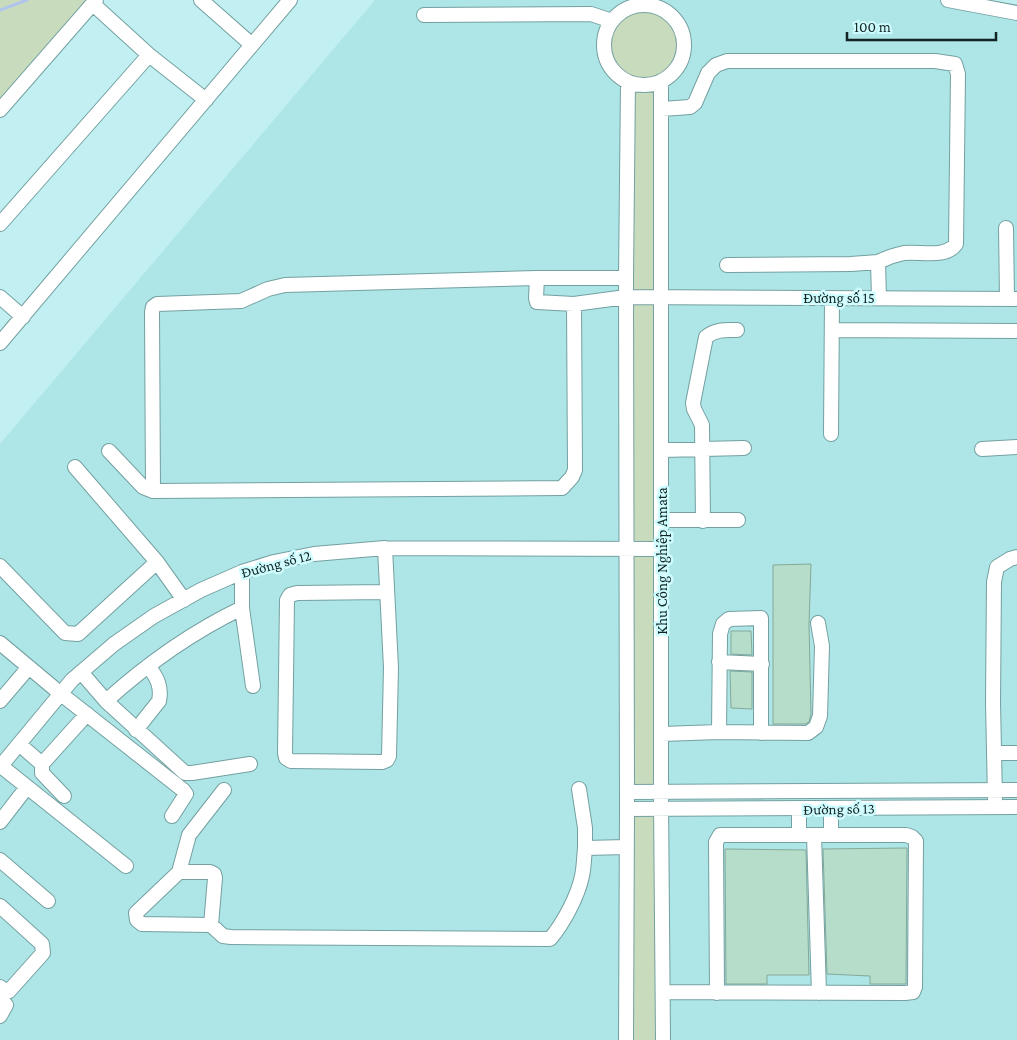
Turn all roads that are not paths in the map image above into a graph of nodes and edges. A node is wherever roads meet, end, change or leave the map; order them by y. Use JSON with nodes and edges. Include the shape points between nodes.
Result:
{"nodes":[{"id":1,"x":200,"y":0,"type":"edge"},
{"id":2,"x":290,"y":0,"type":"edge"},
{"id":3,"x":948,"y":0,"type":"edge"},
{"id":4,"x":95,"y":2,"type":"edge"},
{"id":5,"x":639,"y":3,"type":"edge"},
{"id":6,"x":1017,"y":13,"type":"edge"},
{"id":7,"x":424,"y":15,"type":"dead end"},
{"id":8,"x":612,"y":21,"type":"junction"},
{"id":9,"x":252,"y":45,"type":"junction"},
{"id":10,"x":149,"y":55,"type":"junction"},
{"id":11,"x":661,"y":81,"type":"junction"},
{"id":12,"x":628,"y":82,"type":"junction"},
{"id":13,"x":206,"y":100,"type":"junction"},
{"id":14,"x":662,"y":109,"type":"junction"},
{"id":15,"x":0,"y":110,"type":"edge"},
{"id":16,"x":0,"y":224,"type":"edge"},
{"id":17,"x":1006,"y":228,"type":"dead end"},
{"id":18,"x":1012,"y":260,"type":"edge"},
{"id":19,"x":878,"y":262,"type":"junction"},
{"id":20,"x":727,"y":265,"type":"dead end"},
{"id":21,"x":536,"y":278,"type":"junction"},
{"id":22,"x":626,"y":278,"type":"junction"},
{"id":23,"x":0,"y":296,"type":"edge"},
{"id":24,"x":626,"y":297,"type":"junction"},
{"id":25,"x":661,"y":298,"type":"junction"},
{"id":26,"x":832,"y":298,"type":"junction"},
{"id":27,"x":879,"y":298,"type":"junction"},
{"id":28,"x":1012,"y":299,"type":"edge"},
{"id":29,"x":574,"y":304,"type":"junction"},
{"id":30,"x":22,"y":317,"type":"junction"},
{"id":31,"x":737,"y":330,"type":"dead end"},
{"id":32,"x":832,"y":330,"type":"junction"},
{"id":33,"x":1017,"y":331,"type":"edge"},
{"id":34,"x":0,"y":343,"type":"edge"},
{"id":35,"x":832,"y":434,"type":"dead end"},
{"id":36,"x":744,"y":448,"type":"dead end"},
{"id":37,"x":1017,"y":448,"type":"edge"},
{"id":38,"x":703,"y":449,"type":"junction"},
{"id":39,"x":982,"y":449,"type":"dead end"},
{"id":40,"x":110,"y":450,"type":"dead end"},
{"id":41,"x":662,"y":450,"type":"junction"},
{"id":42,"x":75,"y":467,"type":"dead end"},
{"id":43,"x":153,"y":491,"type":"junction"},
{"id":44,"x":661,"y":520,"type":"junction"},
{"id":45,"x":738,"y":520,"type":"dead end"},
{"id":46,"x":703,"y":521,"type":"junction"},
{"id":47,"x":385,"y":548,"type":"junction"},
{"id":48,"x":626,"y":548,"type":"junction"},
{"id":49,"x":661,"y":549,"type":"junction"},
{"id":50,"x":1017,"y":557,"type":"edge"},
{"id":51,"x":157,"y":562,"type":"junction"},
{"id":52,"x":0,"y":566,"type":"edge"},
{"id":53,"x":242,"y":572,"type":"junction"},
{"id":54,"x":387,"y":592,"type":"junction"},
{"id":55,"x":184,"y":600,"type":"junction"},
{"id":56,"x":242,"y":608,"type":"junction"},
{"id":57,"x":818,"y":623,"type":"dead end"},
{"id":58,"x":0,"y":643,"type":"edge"},
{"id":59,"x":719,"y":662,"type":"junction"},
{"id":60,"x":762,"y":664,"type":"junction"},
{"id":61,"x":148,"y":666,"type":"junction"},
{"id":62,"x":28,"y":667,"type":"junction"},
{"id":63,"x":81,"y":672,"type":"junction"},
{"id":64,"x":253,"y":686,"type":"dead end"},
{"id":65,"x":61,"y":694,"type":"junction"},
{"id":66,"x":0,"y":701,"type":"edge"},
{"id":67,"x":106,"y":701,"type":"junction"},
{"id":68,"x":87,"y":714,"type":"junction"},
{"id":69,"x":136,"y":730,"type":"junction"},
{"id":70,"x":719,"y":732,"type":"junction"},
{"id":71,"x":761,"y":733,"type":"junction"},
{"id":72,"x":662,"y":734,"type":"junction"},
{"id":73,"x":19,"y":744,"type":"junction"},
{"id":74,"x":994,"y":753,"type":"junction"},
{"id":75,"x":1017,"y":753,"type":"edge"},
{"id":76,"x":42,"y":764,"type":"junction"},
{"id":77,"x":250,"y":764,"type":"dead end"},
{"id":78,"x":0,"y":767,"type":"edge"},
{"id":79,"x":27,"y":787,"type":"junction"},
{"id":80,"x":579,"y":789,"type":"dead end"},
{"id":81,"x":995,"y":789,"type":"junction"},
{"id":82,"x":224,"y":790,"type":"dead end"},
{"id":83,"x":1017,"y":790,"type":"edge"},
{"id":84,"x":627,"y":792,"type":"junction"},
{"id":85,"x":661,"y":792,"type":"junction"},
{"id":86,"x":64,"y":796,"type":"dead end"},
{"id":87,"x":995,"y":807,"type":"junction"},
{"id":88,"x":1017,"y":807,"type":"edge"},
{"id":89,"x":627,"y":809,"type":"junction"},
{"id":90,"x":661,"y":809,"type":"junction"},
{"id":91,"x":799,"y":809,"type":"junction"},
{"id":92,"x":831,"y":809,"type":"junction"},
{"id":93,"x":172,"y":816,"type":"dead end"},
{"id":94,"x":0,"y":822,"type":"edge"},
{"id":95,"x":799,"y":835,"type":"junction"},
{"id":96,"x":814,"y":835,"type":"junction"},
{"id":97,"x":831,"y":835,"type":"junction"},
{"id":98,"x":627,"y":847,"type":"junction"},
{"id":99,"x":584,"y":848,"type":"junction"},
{"id":100,"x":0,"y":860,"type":"edge"},
{"id":101,"x":126,"y":866,"type":"dead end"},
{"id":102,"x":179,"y":872,"type":"junction"},
{"id":103,"x":48,"y":901,"type":"dead end"},
{"id":104,"x":0,"y":906,"type":"edge"},
{"id":105,"x":211,"y":925,"type":"junction"},
{"id":106,"x":0,"y":987,"type":"edge"},
{"id":107,"x":664,"y":992,"type":"junction"},
{"id":108,"x":717,"y":993,"type":"junction"},
{"id":109,"x":819,"y":993,"type":"junction"},
{"id":110,"x":0,"y":998,"type":"edge"},
{"id":111,"x":0,"y":1016,"type":"edge"},
{"id":112,"x":626,"y":1040,"type":"edge"},
{"id":113,"x":663,"y":1040,"type":"edge"}],
"edges":[{"from":1,"to":9,"type":"street"},
{"from":2,"to":9,"type":"street"},
{"from":3,"to":6,"type":"street"},
{"from":4,"to":10,"type":"street"},
{"from":4,"to":15,"type":"street"},
{"from":5,"to":8,"type":"street","via":[[619,13]]},
{"from":5,"to":11,"type":"street","via":[[664,10],[681,28],[684,52],[680,64]]},
{"from":7,"to":8,"type":"street","via":[[591,14]]},
{"from":8,"to":12,"type":"street","via":[[606,31],[605,55],[610,66]]},
{"from":9,"to":13,"type":"street"},
{"from":10,"to":13,"type":"street"},
{"from":10,"to":16,"type":"street"},
{"from":11,"to":12,"type":"street","via":[[650,85]]},
{"from":11,"to":14,"type":"street","name":"Khu Công Nghiệp Amata"},
{"from":12,"to":22,"type":"street"},
{"from":13,"to":30,"type":"street"},
{"from":14,"to":19,"type":"street","via":[[690,107],[695,103],[708,73],[716,64],[727,61],[936,61],[955,64],[958,74],[956,244],[946,252],[904,253]]},
{"from":14,"to":25,"type":"street","name":"Khu Công Nghiệp Amata"},
{"from":17,"to":18,"type":"street"},
{"from":18,"to":28,"type":"street"},
{"from":19,"to":20,"type":"street"},
{"from":19,"to":27,"type":"street"},
{"from":21,"to":22,"type":"street"},
{"from":21,"to":29,"type":"street","name":"Đường số 15","via":[[537,302]]},
{"from":21,"to":43,"type":"street","via":[[285,285],[241,301],[157,304],[152,312]]},
{"from":22,"to":24,"type":"street"},
{"from":23,"to":30,"type":"street"},
{"from":24,"to":25,"type":"street","name":"Đường số 15"},
{"from":24,"to":29,"type":"street","name":"Đường số 15"},
{"from":24,"to":48,"type":"street"},
{"from":25,"to":26,"type":"street","name":"Đường số 15"},
{"from":25,"to":41,"type":"street","name":"Khu Công Nghiệp Amata"},
{"from":26,"to":27,"type":"street","name":"Đường số 15"},
{"from":26,"to":32,"type":"street"},
{"from":27,"to":28,"type":"street","name":"Đường số 15"},
{"from":29,"to":43,"type":"street","via":[[575,470],[562,488]]},
{"from":30,"to":34,"type":"street"},
{"from":31,"to":38,"type":"street","via":[[711,332],[704,343],[693,403],[702,425]]},
{"from":32,"to":33,"type":"street"},
{"from":32,"to":35,"type":"street"},
{"from":36,"to":38,"type":"street"},
{"from":37,"to":39,"type":"street"},
{"from":38,"to":41,"type":"street"},
{"from":38,"to":46,"type":"street"},
{"from":40,"to":43,"type":"street","via":[[143,487]]},
{"from":41,"to":44,"type":"street","name":"Khu Công Nghiệp Amata"},
{"from":42,"to":51,"type":"street"},
{"from":44,"to":46,"type":"street"},
{"from":44,"to":49,"type":"street","name":"Khu Công Nghiệp Amata"},
{"from":45,"to":46,"type":"street"},
{"from":47,"to":48,"type":"street","name":"Đường số 12"},
{"from":47,"to":53,"type":"street","name":"Đường số 12","via":[[314,554]]},
{"from":47,"to":54,"type":"street"},
{"from":48,"to":49,"type":"street","name":"Đường số 12"},
{"from":48,"to":84,"type":"street"},
{"from":49,"to":72,"type":"street","name":"Khu Công Nghiệp Amata"},
{"from":50,"to":74,"type":"street","via":[[997,567],[994,582]]},
{"from":51,"to":52,"type":"street","via":[[78,634],[65,633]]},
{"from":51,"to":55,"type":"street"},
{"from":53,"to":55,"type":"street","name":"Đường số 12"},
{"from":53,"to":56,"type":"street"},
{"from":54,"to":54,"type":"street","via":[[297,593],[287,600],[284,753],[291,761],[387,760],[391,668]]},
{"from":55,"to":63,"type":"street","name":"Đường số 12","via":[[154,616]]},
{"from":56,"to":61,"type":"street"},
{"from":56,"to":64,"type":"street"},
{"from":57,"to":71,"type":"street","via":[[822,646],[820,716],[816,727],[808,733]]},
{"from":58,"to":62,"type":"street"},
{"from":59,"to":60,"type":"street"},
{"from":59,"to":60,"type":"street","via":[[723,624],[729,619],[761,618]]},
{"from":59,"to":70,"type":"street"},
{"from":60,"to":71,"type":"street"},
{"from":61,"to":67,"type":"street"},
{"from":61,"to":69,"type":"street","via":[[157,677],[160,698]]},
{"from":62,"to":65,"type":"street"},
{"from":62,"to":66,"type":"street"},
{"from":63,"to":65,"type":"street","name":"Đường số 12"},
{"from":63,"to":67,"type":"street"},
{"from":65,"to":68,"type":"street"},
{"from":65,"to":73,"type":"street","name":"Đường số 12"},
{"from":67,"to":69,"type":"street"},
{"from":68,"to":76,"type":"street"},
{"from":68,"to":93,"type":"street","via":[[183,790],[186,794]]},
{"from":69,"to":77,"type":"street","via":[[188,774]]},
{"from":70,"to":71,"type":"street"},
{"from":70,"to":72,"type":"street"},
{"from":72,"to":85,"type":"street","name":"Khu Công Nghiệp Amata"},
{"from":73,"to":76,"type":"street"},
{"from":73,"to":78,"type":"street","name":"Đường số 12"},
{"from":74,"to":75,"type":"street"},
{"from":74,"to":81,"type":"street"},
{"from":76,"to":86,"type":"street","via":[[42,774]]},
{"from":78,"to":79,"type":"street"},
{"from":79,"to":94,"type":"street"},
{"from":79,"to":101,"type":"street"},
{"from":80,"to":99,"type":"street"},
{"from":81,"to":83,"type":"street","name":"Đường số 13"},
{"from":81,"to":85,"type":"street","name":"Đường số 13"},
{"from":81,"to":87,"type":"street"},
{"from":82,"to":102,"type":"street","via":[[189,834]]},
{"from":84,"to":85,"type":"street","name":"Đường số 13"},
{"from":84,"to":89,"type":"street"},
{"from":85,"to":90,"type":"street","name":"Khu Công Nghiệp Amata"},
{"from":87,"to":88,"type":"street","name":"Đường số 13"},
{"from":87,"to":92,"type":"street","name":"Đường số 13"},
{"from":89,"to":90,"type":"street","name":"Đường số 13"},
{"from":89,"to":98,"type":"street"},
{"from":90,"to":91,"type":"street","name":"Đường số 13"},
{"from":90,"to":107,"type":"street","name":"Khu Công Nghiệp Amata"},
{"from":91,"to":92,"type":"street","name":"Đường số 13"},
{"from":91,"to":95,"type":"street"},
{"from":92,"to":97,"type":"street"},
{"from":95,"to":96,"type":"street"},
{"from":95,"to":108,"type":"street","via":[[726,834],[720,835],[716,842]]},
{"from":96,"to":97,"type":"street"},
{"from":96,"to":109,"type":"street"},
{"from":97,"to":109,"type":"street","via":[[906,835],[916,841],[914,987],[913,992],[906,993]]},
{"from":98,"to":99,"type":"street"},
{"from":98,"to":112,"type":"street"},
{"from":99,"to":105,"type":"street","via":[[582,877],[558,930],[550,939],[231,937],[223,936]]},
{"from":100,"to":103,"type":"street"},
{"from":102,"to":105,"type":"street","via":[[214,874]]},
{"from":102,"to":105,"type":"street","via":[[136,913],[137,920],[142,924]]},
{"from":104,"to":106,"type":"street","via":[[43,948],[43,953],[9,991]]},
{"from":107,"to":108,"type":"street"},
{"from":107,"to":113,"type":"street","name":"Khu Công Nghiệp Amata"},
{"from":108,"to":109,"type":"street"},
{"from":110,"to":111,"type":"street","via":[[6,1006]]}]}
